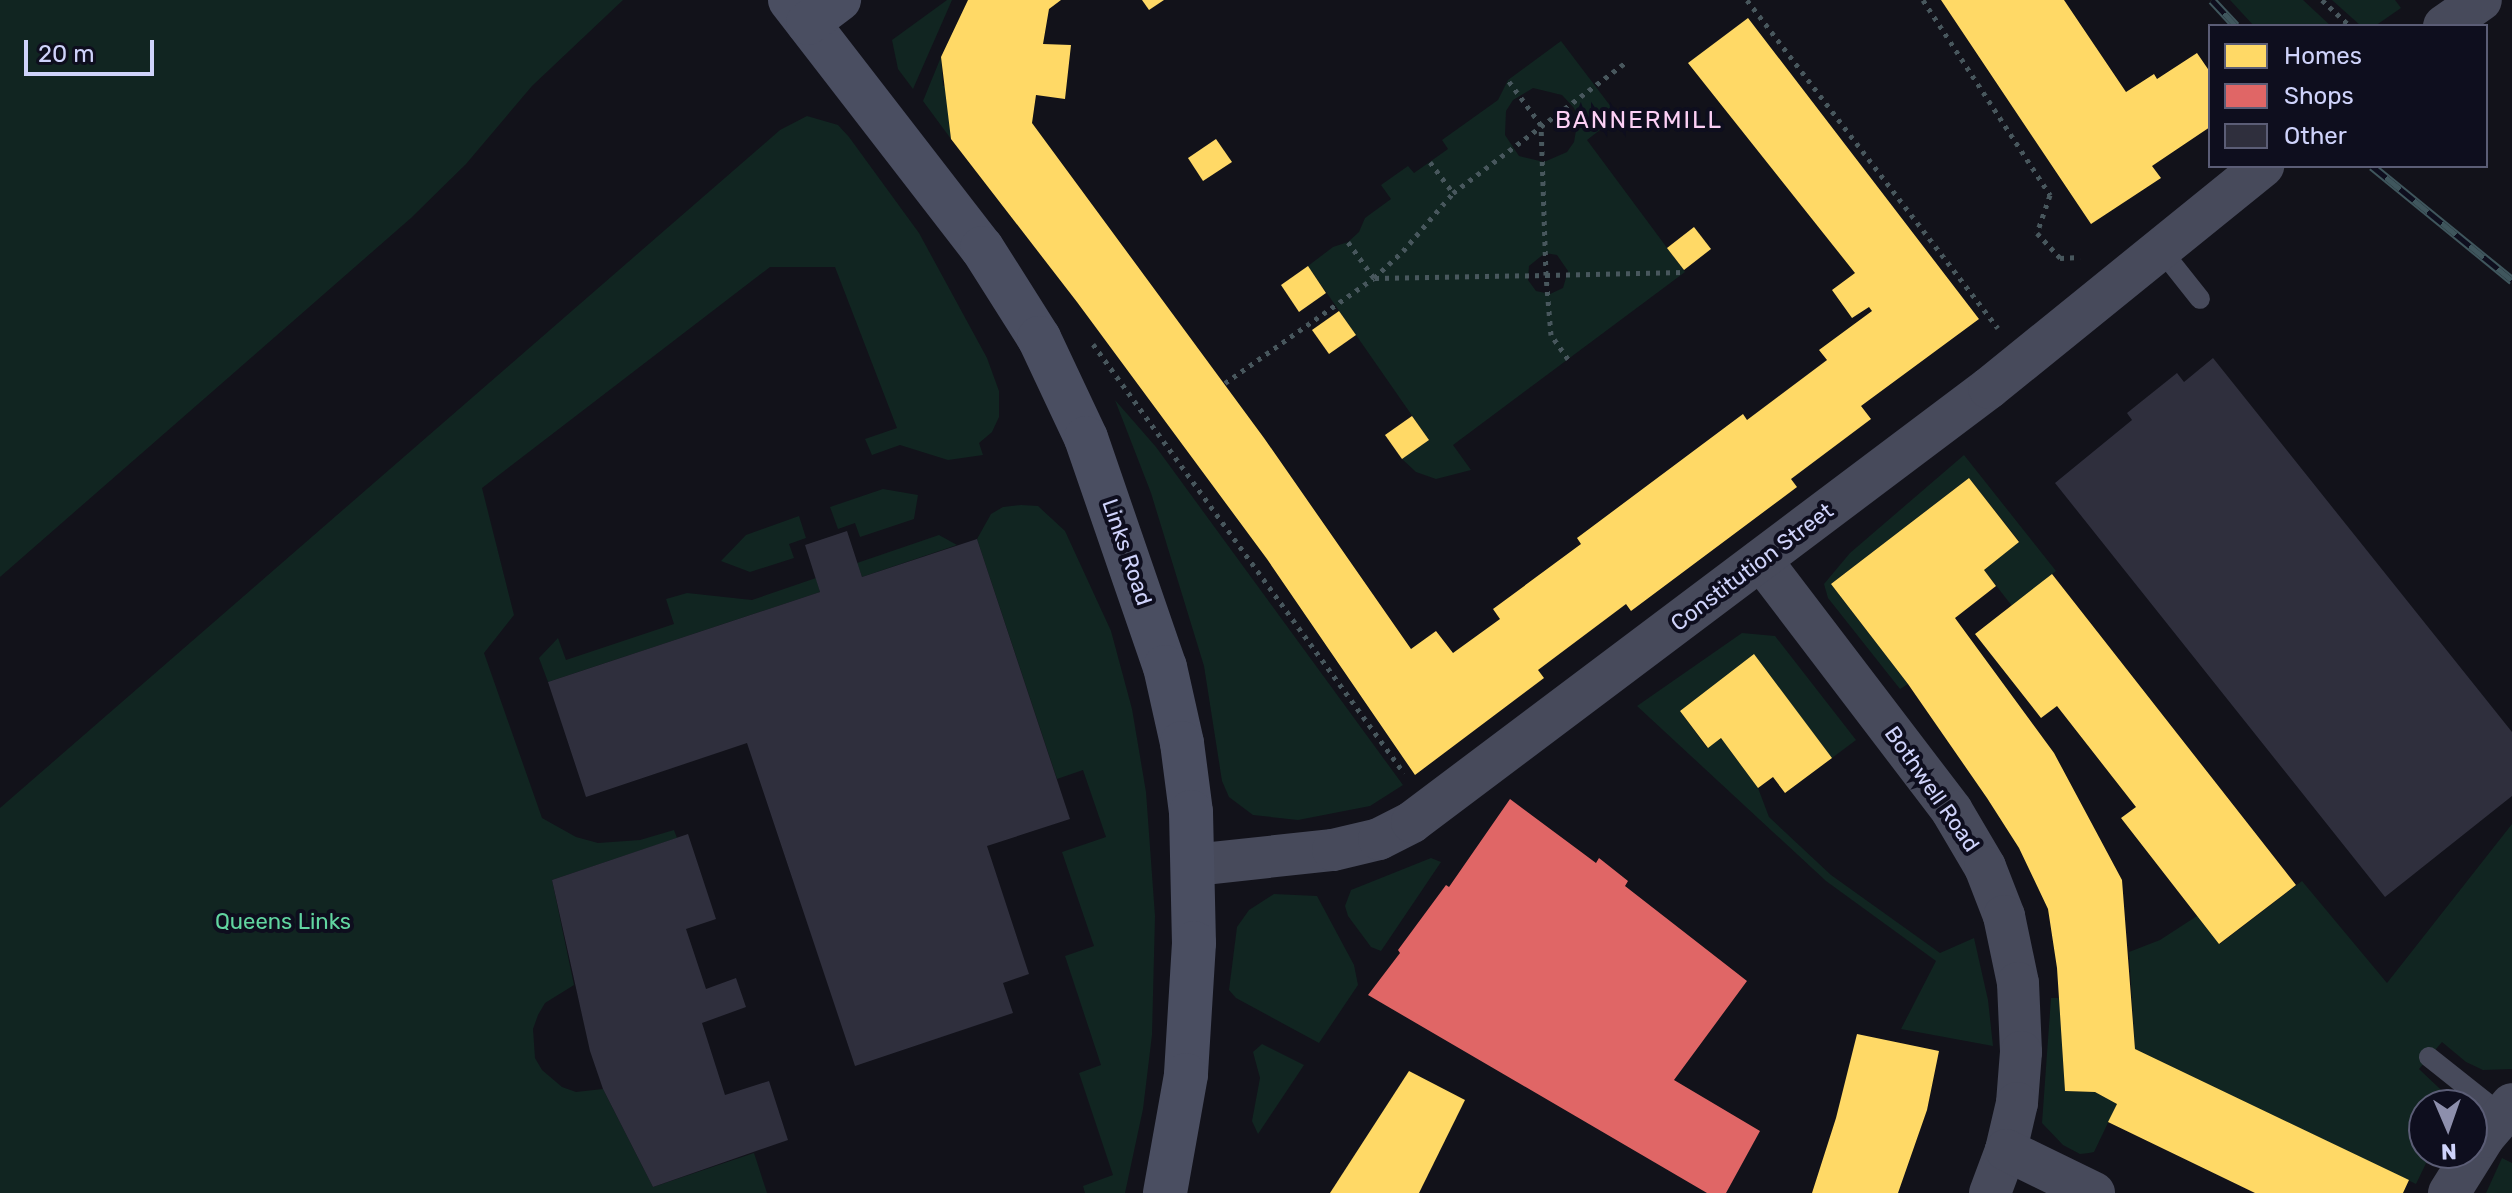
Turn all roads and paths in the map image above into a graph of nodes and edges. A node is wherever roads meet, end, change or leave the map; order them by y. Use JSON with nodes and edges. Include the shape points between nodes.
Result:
{"nodes":[{"id":1,"x":1747,"y":0,"type":"edge"},
{"id":2,"x":1923,"y":0,"type":"edge"},
{"id":3,"x":2322,"y":0,"type":"edge"},
{"id":4,"x":2481,"y":0,"type":"edge"},
{"id":5,"x":812,"y":8,"type":"edge"},
{"id":6,"x":2348,"y":24,"type":"edge"},
{"id":7,"x":2447,"y":24,"type":"edge"},
{"id":8,"x":1625,"y":63,"type":"dead end"},
{"id":9,"x":1508,"y":80,"type":"dead end"},
{"id":10,"x":1541,"y":125,"type":"junction"},
{"id":11,"x":1430,"y":162,"type":"dead end"},
{"id":12,"x":2261,"y":168,"type":"edge"},
{"id":13,"x":1453,"y":193,"type":"junction"},
{"id":14,"x":1348,"y":242,"type":"dead end"},
{"id":15,"x":2162,"y":251,"type":"junction"},
{"id":16,"x":1685,"y":272,"type":"dead end"},
{"id":17,"x":1546,"y":275,"type":"junction"},
{"id":18,"x":1374,"y":278,"type":"junction"},
{"id":19,"x":2113,"y":290,"type":"junction"},
{"id":20,"x":2200,"y":299,"type":"dead end"},
{"id":21,"x":1084,"y":331,"type":"dead end"},
{"id":22,"x":1568,"y":359,"type":"dead end"},
{"id":23,"x":2023,"y":361,"type":"junction"},
{"id":24,"x":1225,"y":383,"type":"dead end"},
{"id":25,"x":1168,"y":424,"type":"dead end"},
{"id":26,"x":1159,"y":431,"type":"junction"},
{"id":27,"x":1761,"y":560,"type":"junction"},
{"id":28,"x":1430,"y":810,"type":"junction"},
{"id":29,"x":1194,"y":865,"type":"junction"},
{"id":30,"x":2429,"y":1057,"type":"dead end"},
{"id":31,"x":2507,"y":1109,"type":"edge"},
{"id":32,"x":2006,"y":1150,"type":"junction"},
{"id":33,"x":1165,"y":1193,"type":"edge"},
{"id":34,"x":1990,"y":1193,"type":"edge"},
{"id":35,"x":2094,"y":1193,"type":"edge"},
{"id":36,"x":2449,"y":1193,"type":"edge"}],
"edges":[{"from":1,"to":23,"type":"path"},
{"from":2,"to":19,"type":"path","via":[[2050,195],[2037,233],[2060,258],[2088,256]]},
{"from":3,"to":6,"type":"path"},
{"from":4,"to":7,"type":"street"},
{"from":5,"to":29,"type":"street","name":"Links Road","via":[[982,248],[1061,380],[1117,522],[1165,667],[1184,756]]},
{"from":8,"to":10,"type":"path"},
{"from":9,"to":10,"type":"path"},
{"from":10,"to":13,"type":"path"},
{"from":10,"to":17,"type":"path"},
{"from":11,"to":13,"type":"path"},
{"from":12,"to":15,"type":"street","name":"Constitution Street"},
{"from":13,"to":18,"type":"path"},
{"from":14,"to":18,"type":"path"},
{"from":15,"to":19,"type":"street","name":"Constitution Street"},
{"from":15,"to":20,"type":"lane"},
{"from":16,"to":17,"type":"path"},
{"from":17,"to":18,"type":"path"},
{"from":17,"to":22,"type":"path","via":[[1551,335]]},
{"from":18,"to":24,"type":"path"},
{"from":19,"to":23,"type":"street","name":"Constitution Street"},
{"from":21,"to":26,"type":"path"},
{"from":23,"to":27,"type":"street","name":"Constitution Street"},
{"from":25,"to":26,"type":"path"},
{"from":26,"to":28,"type":"path"},
{"from":27,"to":28,"type":"street","name":"Constitution Street"},
{"from":27,"to":32,"type":"street","name":"Bothwell Road","via":[[1923,771],[1985,867],[2004,916],[2018,983],[2021,1052]]},
{"from":28,"to":29,"type":"street","name":"Constitution Street","via":[[1392,834],[1355,846]]},
{"from":29,"to":33,"type":"street","name":"Links Road","via":[[1190,1029]]},
{"from":30,"to":31,"type":"lane"},
{"from":31,"to":36,"type":"street"},
{"from":32,"to":34,"type":"street","name":"Bothwell Road"},
{"from":32,"to":35,"type":"street"}]}
